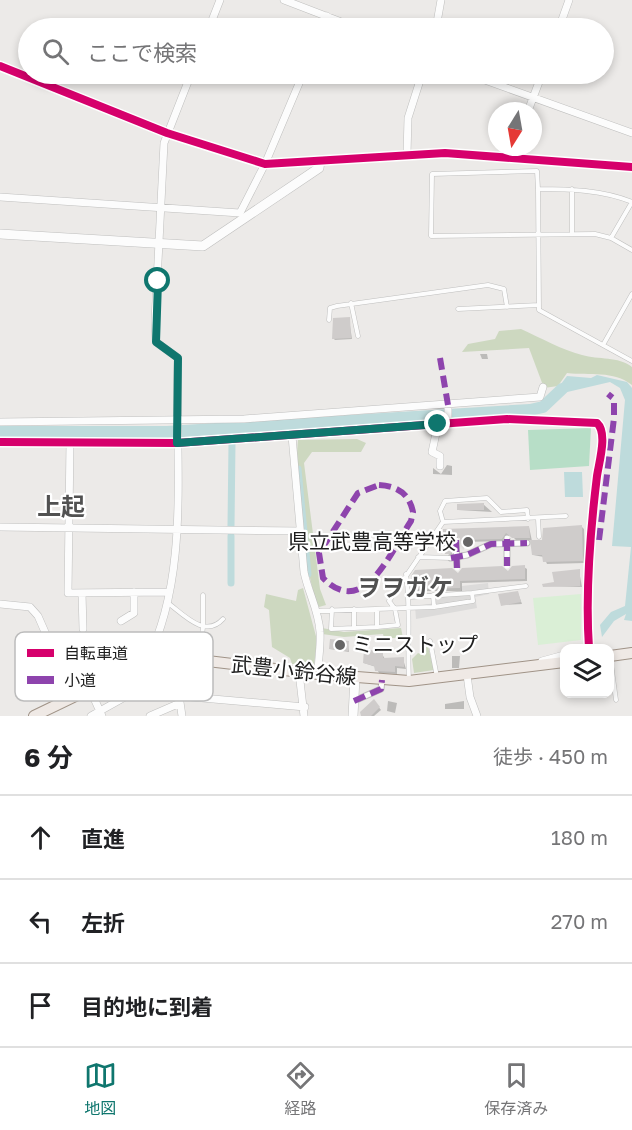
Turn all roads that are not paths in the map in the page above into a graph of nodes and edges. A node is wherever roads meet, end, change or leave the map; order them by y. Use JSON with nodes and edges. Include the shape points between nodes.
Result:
{"nodes":[{"id":1,"x":220,"y":0,"type":"edge"},
{"id":2,"x":284,"y":0,"type":"edge"},
{"id":3,"x":441,"y":0,"type":"edge"},
{"id":4,"x":569,"y":0,"type":"edge"},
{"id":5,"x":327,"y":15,"type":"junction"},
{"id":6,"x":213,"y":18,"type":"edge"},
{"id":7,"x":326,"y":18,"type":"edge"},
{"id":8,"x":334,"y":18,"type":"edge"},
{"id":9,"x":438,"y":18,"type":"edge"},
{"id":10,"x":563,"y":18,"type":"edge"},
{"id":11,"x":1,"y":69,"type":"edge"},
{"id":12,"x":18,"y":76,"type":"edge"},
{"id":13,"x":40,"y":84,"type":"edge"},
{"id":14,"x":187,"y":84,"type":"edge"},
{"id":15,"x":299,"y":84,"type":"edge"},
{"id":16,"x":419,"y":84,"type":"edge"},
{"id":17,"x":495,"y":84,"type":"edge"},
{"id":18,"x":538,"y":84,"type":"edge"},
{"id":19,"x":533,"y":98,"type":"junction"},
{"id":20,"x":531,"y":102,"type":"edge"},
{"id":21,"x":167,"y":133,"type":"junction"},
{"id":22,"x":632,"y":133,"type":"edge"},
{"id":23,"x":407,"y":154,"type":"junction"},
{"id":24,"x":512,"y":157,"type":"joint"},
{"id":25,"x":320,"y":161,"type":"junction"},
{"id":26,"x":265,"y":164,"type":"junction"},
{"id":27,"x":632,"y":167,"type":"edge"},
{"id":28,"x":538,"y":189,"type":"junction"},
{"id":29,"x":572,"y":189,"type":"junction"},
{"id":30,"x":0,"y":197,"type":"edge"},
{"id":31,"x":632,"y":202,"type":"edge"},
{"id":32,"x":160,"y":207,"type":"junction"},
{"id":33,"x":0,"y":234,"type":"edge"},
{"id":34,"x":572,"y":234,"type":"junction"},
{"id":35,"x":539,"y":235,"type":"junction"},
{"id":36,"x":611,"y":238,"type":"junction"},
{"id":37,"x":160,"y":245,"type":"junction"},
{"id":38,"x":632,"y":250,"type":"edge"},
{"id":39,"x":632,"y":294,"type":"edge"},
{"id":40,"x":351,"y":303,"type":"junction"},
{"id":41,"x":539,"y":305,"type":"junction"},
{"id":42,"x":507,"y":306,"type":"junction"},
{"id":43,"x":458,"y":309,"type":"dead end"},
{"id":44,"x":329,"y":320,"type":"dead end"},
{"id":45,"x":358,"y":336,"type":"dead end"},
{"id":46,"x":603,"y":345,"type":"junction"},
{"id":47,"x":632,"y":362,"type":"edge"},
{"id":48,"x":543,"y":387,"type":"dead end"},
{"id":49,"x":448,"y":405,"type":"junction"},
{"id":50,"x":178,"y":420,"type":"junction"},
{"id":51,"x":0,"y":422,"type":"edge"},
{"id":52,"x":448,"y":423,"type":"junction"},
{"id":53,"x":438,"y":424,"type":"junction"},
{"id":54,"x":292,"y":436,"type":"junction"},
{"id":55,"x":0,"y":442,"type":"edge"},
{"id":56,"x":70,"y":442,"type":"junction"},
{"id":57,"x":177,"y":443,"type":"junction"},
{"id":58,"x":440,"y":466,"type":"dead end"},
{"id":59,"x":566,"y":516,"type":"dead end"},
{"id":60,"x":528,"y":519,"type":"junction"},
{"id":61,"x":538,"y":519,"type":"junction"},
{"id":62,"x":443,"y":522,"type":"junction"},
{"id":63,"x":0,"y":527,"type":"edge"},
{"id":64,"x":68,"y":528,"type":"junction"},
{"id":65,"x":177,"y":530,"type":"junction"},
{"id":66,"x":300,"y":531,"type":"junction"},
{"id":67,"x":539,"y":537,"type":"dead end"},
{"id":68,"x":507,"y":538,"type":"dead end"},
{"id":69,"x":456,"y":540,"type":"dead end"},
{"id":70,"x":527,"y":543,"type":"dead end"},
{"id":71,"x":417,"y":557,"type":"junction"},
{"id":72,"x":451,"y":558,"type":"joint"},
{"id":73,"x":507,"y":566,"type":"dead end"},
{"id":74,"x":457,"y":568,"type":"dead end"},
{"id":75,"x":406,"y":574,"type":"junction"},
{"id":76,"x":526,"y":586,"type":"dead end"},
{"id":77,"x":134,"y":592,"type":"junction"},
{"id":78,"x":168,"y":592,"type":"junction"},
{"id":79,"x":82,"y":593,"type":"junction"},
{"id":80,"x":472,"y":593,"type":"junction"},
{"id":81,"x":204,"y":595,"type":"dead end"},
{"id":82,"x":433,"y":595,"type":"junction"},
{"id":83,"x":410,"y":597,"type":"junction"},
{"id":84,"x":166,"y":601,"type":"junction"},
{"id":85,"x":0,"y":604,"type":"edge"},
{"id":86,"x":434,"y":607,"type":"junction"},
{"id":87,"x":332,"y":609,"type":"junction"},
{"id":88,"x":354,"y":609,"type":"junction"},
{"id":89,"x":377,"y":609,"type":"junction"},
{"id":90,"x":395,"y":609,"type":"junction"},
{"id":91,"x":409,"y":609,"type":"junction"},
{"id":92,"x":317,"y":611,"type":"junction"},
{"id":93,"x":223,"y":619,"type":"dead end"},
{"id":94,"x":121,"y":621,"type":"dead end"},
{"id":95,"x":203,"y":627,"type":"junction"},
{"id":96,"x":377,"y":627,"type":"junction"},
{"id":97,"x":354,"y":628,"type":"junction"},
{"id":98,"x":83,"y":629,"type":"dead end"},
{"id":99,"x":45,"y":632,"type":"edge"},
{"id":100,"x":160,"y":632,"type":"edge"},
{"id":101,"x":202,"y":632,"type":"edge"},
{"id":102,"x":430,"y":640,"type":"dead end"},
{"id":103,"x":589,"y":644,"type":"edge"},
{"id":104,"x":632,"y":653,"type":"edge"},
{"id":105,"x":614,"y":655,"type":"edge"},
{"id":106,"x":560,"y":656,"type":"edge"},
{"id":107,"x":213,"y":662,"type":"edge"},
{"id":108,"x":560,"y":662,"type":"edge"},
{"id":109,"x":528,"y":666,"type":"junction"},
{"id":110,"x":299,"y":672,"type":"junction"},
{"id":111,"x":318,"y":674,"type":"junction"},
{"id":112,"x":467,"y":675,"type":"junction"},
{"id":113,"x":355,"y":678,"type":"junction"},
{"id":114,"x":438,"y":678,"type":"junction"},
{"id":115,"x":382,"y":680,"type":"junction"},
{"id":116,"x":409,"y":681,"type":"junction"},
{"id":117,"x":614,"y":685,"type":"edge"},
{"id":118,"x":616,"y":700,"type":"dead end"},
{"id":119,"x":62,"y":701,"type":"edge"},
{"id":120,"x":119,"y":701,"type":"edge"},
{"id":121,"x":178,"y":701,"type":"edge"},
{"id":122,"x":180,"y":701,"type":"edge"},
{"id":123,"x":198,"y":701,"type":"edge"},
{"id":124,"x":354,"y":702,"type":"junction"},
{"id":125,"x":304,"y":707,"type":"junction"},
{"id":126,"x":97,"y":714,"type":"edge"},
{"id":127,"x":34,"y":716,"type":"edge"},
{"id":128,"x":150,"y":716,"type":"edge"},
{"id":129,"x":182,"y":716,"type":"edge"},
{"id":130,"x":304,"y":716,"type":"edge"},
{"id":131,"x":353,"y":716,"type":"edge"},
{"id":132,"x":477,"y":716,"type":"edge"}],
"edges":[{"from":1,"to":6,"type":"street"},
{"from":2,"to":5,"type":"street"},
{"from":3,"to":9,"type":"street"},
{"from":4,"to":10,"type":"street"},
{"from":5,"to":7,"type":"street"},
{"from":5,"to":8,"type":"street"},
{"from":11,"to":12,"type":"street"},
{"from":13,"to":21,"type":"street"},
{"from":14,"to":21,"type":"street"},
{"from":15,"to":26,"type":"street"},
{"from":16,"to":23,"type":"street","via":[[408,118]]},
{"from":17,"to":19,"type":"street"},
{"from":18,"to":19,"type":"street"},
{"from":19,"to":20,"type":"street"},
{"from":19,"to":22,"type":"street"},
{"from":21,"to":26,"type":"street"},
{"from":21,"to":32,"type":"street"},
{"from":23,"to":24,"type":"street"},
{"from":23,"to":25,"type":"street"},
{"from":24,"to":27,"type":"street"},
{"from":25,"to":26,"type":"street"},
{"from":25,"to":37,"type":"street","via":[[319,168],[203,246]]},
{"from":26,"to":32,"type":"street","via":[[240,213]]},
{"from":28,"to":29,"type":"lane"},
{"from":28,"to":35,"type":"lane"},
{"from":28,"to":35,"type":"lane","via":[[537,171],[432,174],[431,236]]},
{"from":29,"to":31,"type":"lane"},
{"from":29,"to":34,"type":"lane"},
{"from":30,"to":32,"type":"street"},
{"from":31,"to":36,"type":"lane"},
{"from":32,"to":37,"type":"street"},
{"from":33,"to":37,"type":"street"},
{"from":34,"to":35,"type":"lane"},
{"from":34,"to":36,"type":"lane"},
{"from":35,"to":41,"type":"lane"},
{"from":36,"to":38,"type":"lane"},
{"from":37,"to":50,"type":"street","via":[[156,342],[178,358]]},
{"from":39,"to":46,"type":"lane"},
{"from":40,"to":42,"type":"lane","via":[[488,285],[504,289]]},
{"from":40,"to":44,"type":"lane","via":[[330,308]]},
{"from":40,"to":45,"type":"lane"},
{"from":41,"to":42,"type":"lane"},
{"from":41,"to":46,"type":"lane","via":[[539,310]]},
{"from":42,"to":43,"type":"lane"},
{"from":46,"to":47,"type":"lane"},
{"from":48,"to":49,"type":"street","via":[[540,397]]},
{"from":49,"to":50,"type":"street"},
{"from":49,"to":52,"type":"street"},
{"from":50,"to":51,"type":"street"},
{"from":50,"to":57,"type":"street"},
{"from":52,"to":53,"type":"street"},
{"from":52,"to":103,"type":"street","via":[[507,418],[594,422],[601,427],[587,601]]},
{"from":53,"to":54,"type":"street"},
{"from":53,"to":58,"type":"street","via":[[432,453],[440,456]]},
{"from":54,"to":57,"type":"street"},
{"from":54,"to":66,"type":"street"},
{"from":55,"to":56,"type":"street"},
{"from":56,"to":57,"type":"street"},
{"from":56,"to":64,"type":"street"},
{"from":57,"to":65,"type":"street"},
{"from":59,"to":61,"type":"lane"},
{"from":60,"to":61,"type":"lane"},
{"from":60,"to":62,"type":"lane"},
{"from":60,"to":62,"type":"lane","via":[[527,510],[501,512],[487,498],[445,501],[440,505]]},
{"from":61,"to":67,"type":"lane"},
{"from":62,"to":71,"type":"lane"},
{"from":63,"to":64,"type":"street"},
{"from":64,"to":65,"type":"street"},
{"from":64,"to":79,"type":"street","via":[[68,593]]},
{"from":65,"to":66,"type":"street"},
{"from":65,"to":78,"type":"street","via":[[176,560]]},
{"from":66,"to":92,"type":"street","via":[[304,572]]},
{"from":68,"to":73,"type":"street","bridge":true},
{"from":69,"to":74,"type":"street","bridge":true},
{"from":70,"to":72,"type":"street","via":[[491,544]]},
{"from":71,"to":72,"type":"lane"},
{"from":71,"to":75,"type":"lane"},
{"from":75,"to":83,"type":"lane"},
{"from":75,"to":90,"type":"lane","via":[[388,601]]},
{"from":76,"to":80,"type":"lane"},
{"from":77,"to":78,"type":"street"},
{"from":77,"to":79,"type":"street"},
{"from":77,"to":94,"type":"street","via":[[134,613]]},
{"from":78,"to":84,"type":"street"},
{"from":79,"to":98,"type":"street"},
{"from":80,"to":82,"type":"lane"},
{"from":80,"to":86,"type":"lane","via":[[473,601]]},
{"from":81,"to":95,"type":"lane"},
{"from":82,"to":83,"type":"lane"},
{"from":82,"to":86,"type":"lane"},
{"from":83,"to":91,"type":"lane"},
{"from":84,"to":95,"type":"lane"},
{"from":84,"to":100,"type":"street"},
{"from":85,"to":99,"type":"street","via":[[30,607]]},
{"from":86,"to":91,"type":"lane"},
{"from":87,"to":88,"type":"lane"},
{"from":87,"to":92,"type":"lane"},
{"from":87,"to":97,"type":"lane","via":[[332,629]]},
{"from":88,"to":89,"type":"lane"},
{"from":88,"to":97,"type":"lane"},
{"from":89,"to":90,"type":"lane"},
{"from":89,"to":96,"type":"lane"},
{"from":90,"to":91,"type":"lane"},
{"from":90,"to":96,"type":"lane","via":[[398,625]]},
{"from":91,"to":116,"type":"lane"},
{"from":92,"to":111,"type":"street"},
{"from":93,"to":95,"type":"lane"},
{"from":95,"to":101,"type":"lane"},
{"from":96,"to":97,"type":"lane"},
{"from":102,"to":114,"type":"lane"},
{"from":104,"to":105,"type":"main road"},
{"from":106,"to":109,"type":"street"},
{"from":107,"to":110,"type":"main road","name":"武豊小鈴谷線"},
{"from":108,"to":109,"type":"main road","name":"武豊小鈴谷線"},
{"from":109,"to":112,"type":"main road","name":"武豊小鈴谷線"},
{"from":110,"to":111,"type":"main road","name":"武豊小鈴谷線"},
{"from":110,"to":125,"type":"street"},
{"from":111,"to":113,"type":"main road","name":"武豊小鈴谷線"},
{"from":112,"to":114,"type":"main road","name":"武豊小鈴谷線"},
{"from":112,"to":132,"type":"street"},
{"from":113,"to":115,"type":"main road","name":"武豊小鈴谷線"},
{"from":113,"to":124,"type":"street"},
{"from":114,"to":116,"type":"main road","name":"武豊小鈴谷線"},
{"from":115,"to":116,"type":"main road","name":"武豊小鈴谷線"},
{"from":115,"to":124,"type":"street","via":[[381,688]]},
{"from":117,"to":118,"type":"lane"},
{"from":119,"to":127,"type":"main road","name":"武豊小鈴谷線"},
{"from":120,"to":126,"type":"street"},
{"from":121,"to":128,"type":"street"},
{"from":122,"to":129,"type":"street"},
{"from":123,"to":125,"type":"street"},
{"from":124,"to":131,"type":"street"},
{"from":125,"to":130,"type":"street"}]}
